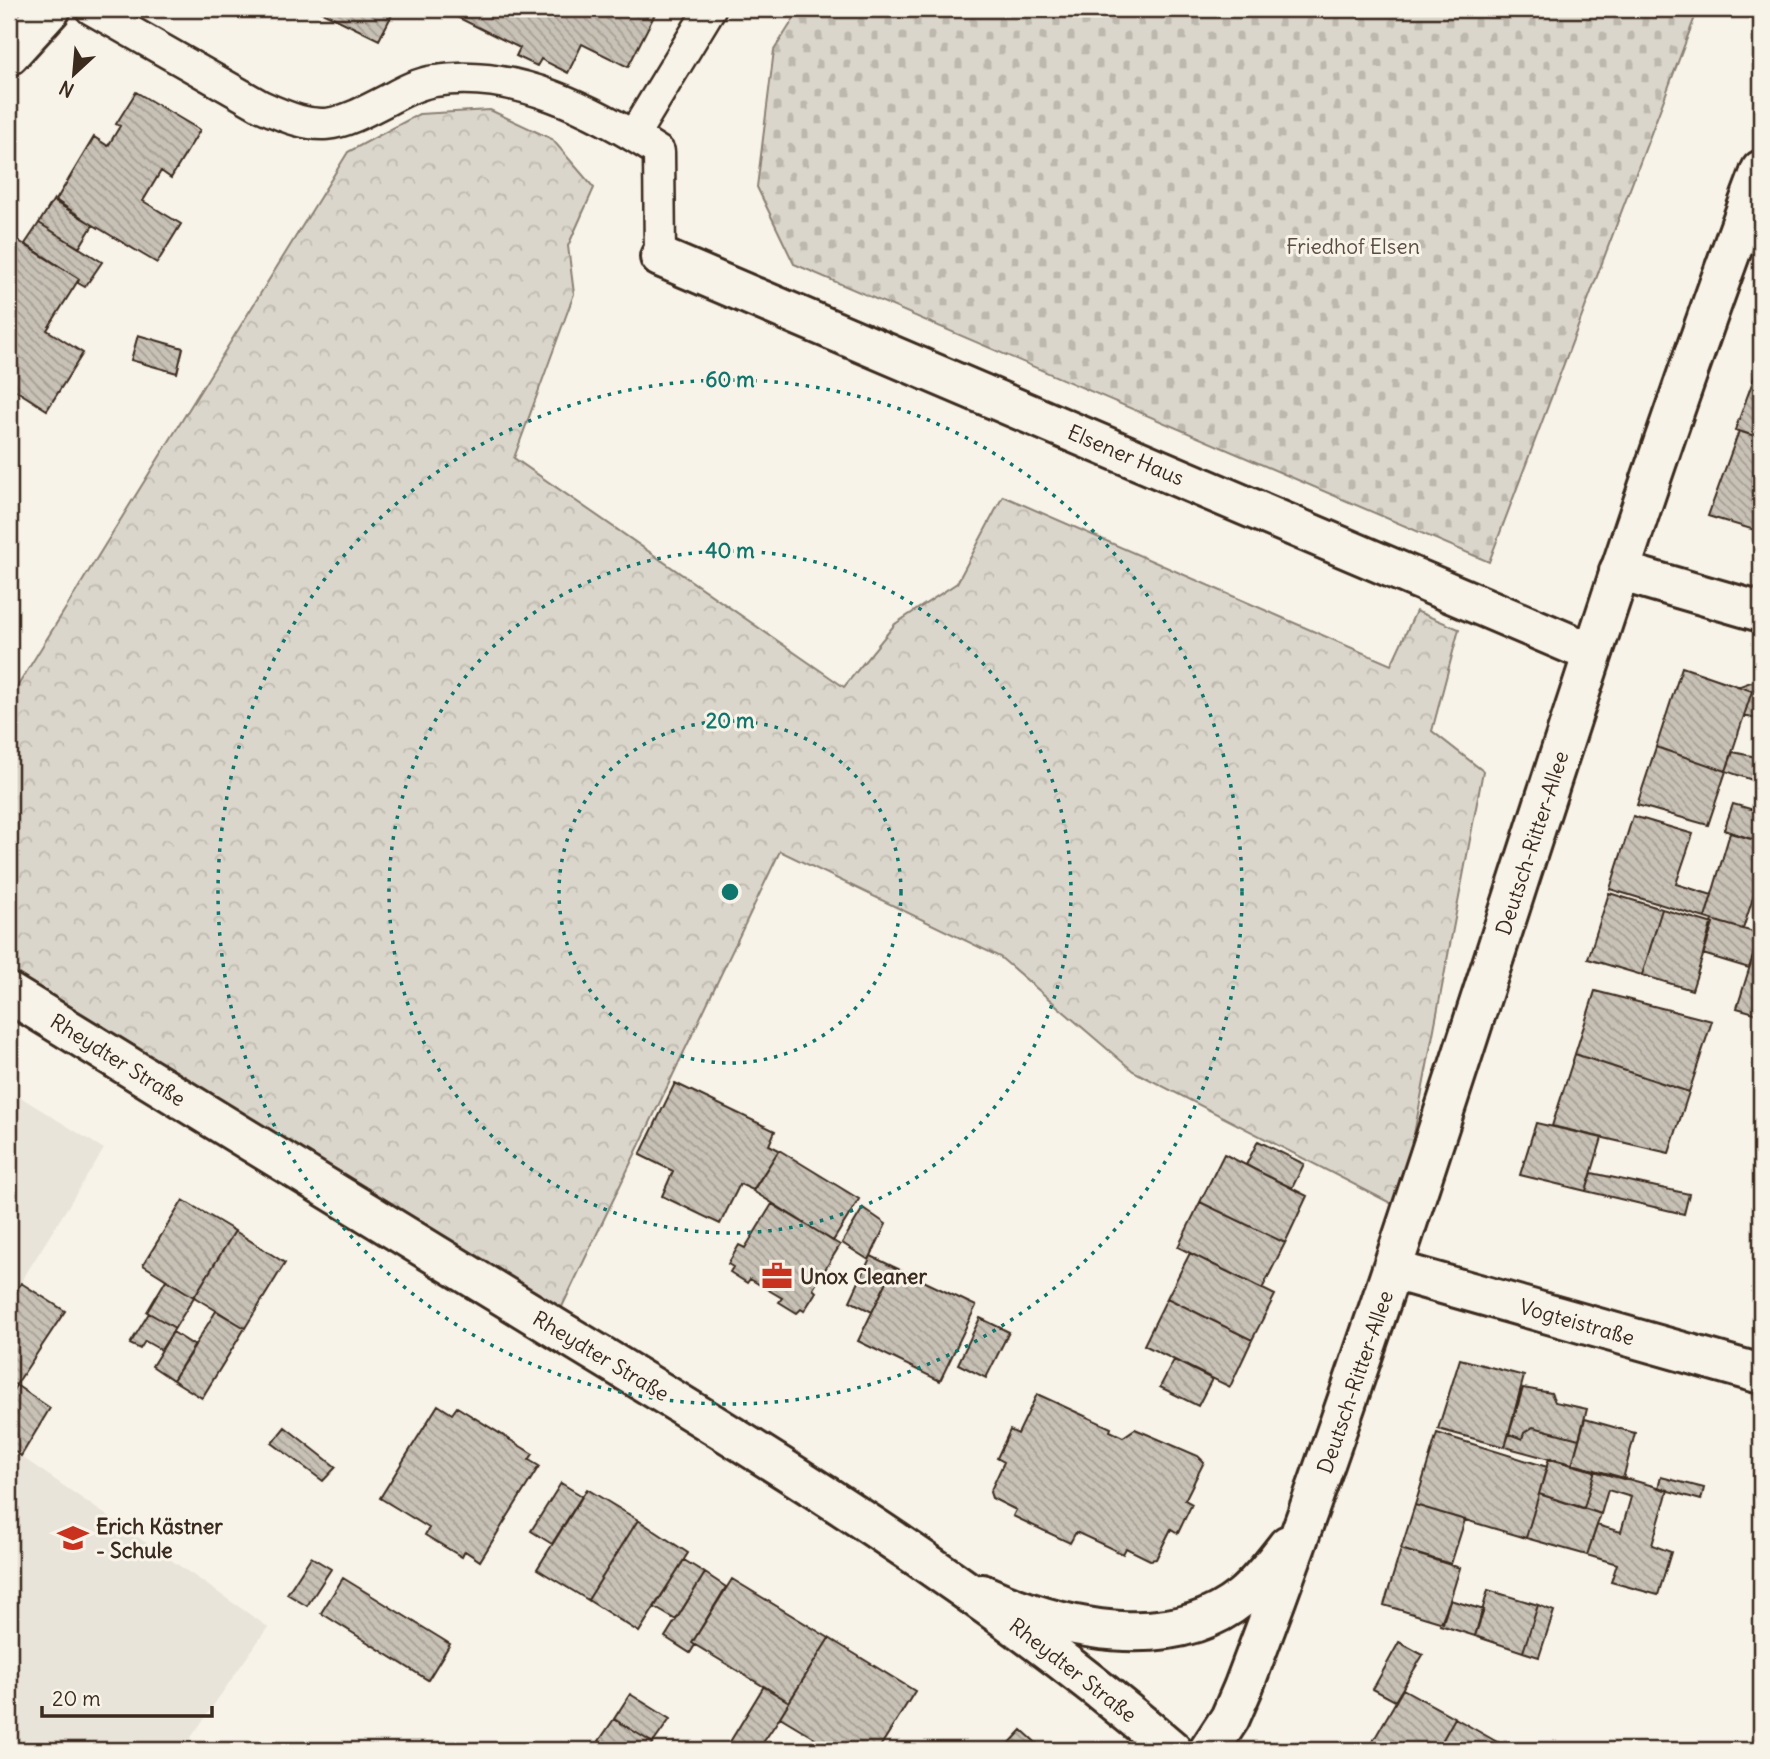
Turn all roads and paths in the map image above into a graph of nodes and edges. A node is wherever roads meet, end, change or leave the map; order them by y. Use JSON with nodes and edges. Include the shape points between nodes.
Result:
{"nodes":[{"id":1,"x":51,"y":9,"type":"edge"},
{"id":2,"x":91,"y":9,"type":"edge"},
{"id":3,"x":710,"y":9,"type":"edge"},
{"id":4,"x":9,"y":55,"type":"edge"},
{"id":5,"x":633,"y":136,"type":"junction"},
{"id":6,"x":1761,"y":170,"type":"edge"},
{"id":7,"x":660,"y":257,"type":"joint"},
{"id":8,"x":1619,"y":571,"type":"junction"},
{"id":9,"x":1761,"y":612,"type":"edge"},
{"id":10,"x":1592,"y":653,"type":"junction"},
{"id":11,"x":9,"y":993,"type":"edge"},
{"id":12,"x":1393,"y":1270,"type":"junction"},
{"id":13,"x":1761,"y":1374,"type":"edge"},
{"id":14,"x":1308,"y":1518,"type":"junction"},
{"id":15,"x":956,"y":1582,"type":"junction"},
{"id":16,"x":1172,"y":1750,"type":"edge"},
{"id":17,"x":1209,"y":1750,"type":"edge"}],
"edges":[{"from":1,"to":4,"type":"street"},
{"from":2,"to":5,"type":"lane","via":[[261,106],[315,125],[345,122],[408,89],[458,80],[545,94]]},
{"from":3,"to":5,"type":"lane"},
{"from":5,"to":7,"type":"lane","via":[[659,152]]},
{"from":6,"to":8,"type":"street","name":"Deutsch-Ritter-Allee"},
{"from":7,"to":10,"type":"street","name":"Elsener Haus"},
{"from":8,"to":9,"type":"street"},
{"from":8,"to":10,"type":"street","name":"Deutsch-Ritter-Allee"},
{"from":10,"to":12,"type":"street","name":"Deutsch-Ritter-Allee"},
{"from":11,"to":15,"type":"street","name":"Rheydter Straße","via":[[733,1436]]},
{"from":12,"to":13,"type":"street","name":"Vogteistraße"},
{"from":12,"to":14,"type":"street","name":"Deutsch-Ritter-Allee"},
{"from":14,"to":15,"type":"street","name":"Deutsch-Ritter-Allee","via":[[1240,1598],[1207,1618],[1176,1627],[1127,1630],[1076,1625],[1018,1609]]},
{"from":14,"to":17,"type":"street","name":"Deutsch-Ritter-Allee","via":[[1243,1688]]},
{"from":15,"to":16,"type":"street","name":"Rheydter Straße","via":[[1081,1673]]}]}
